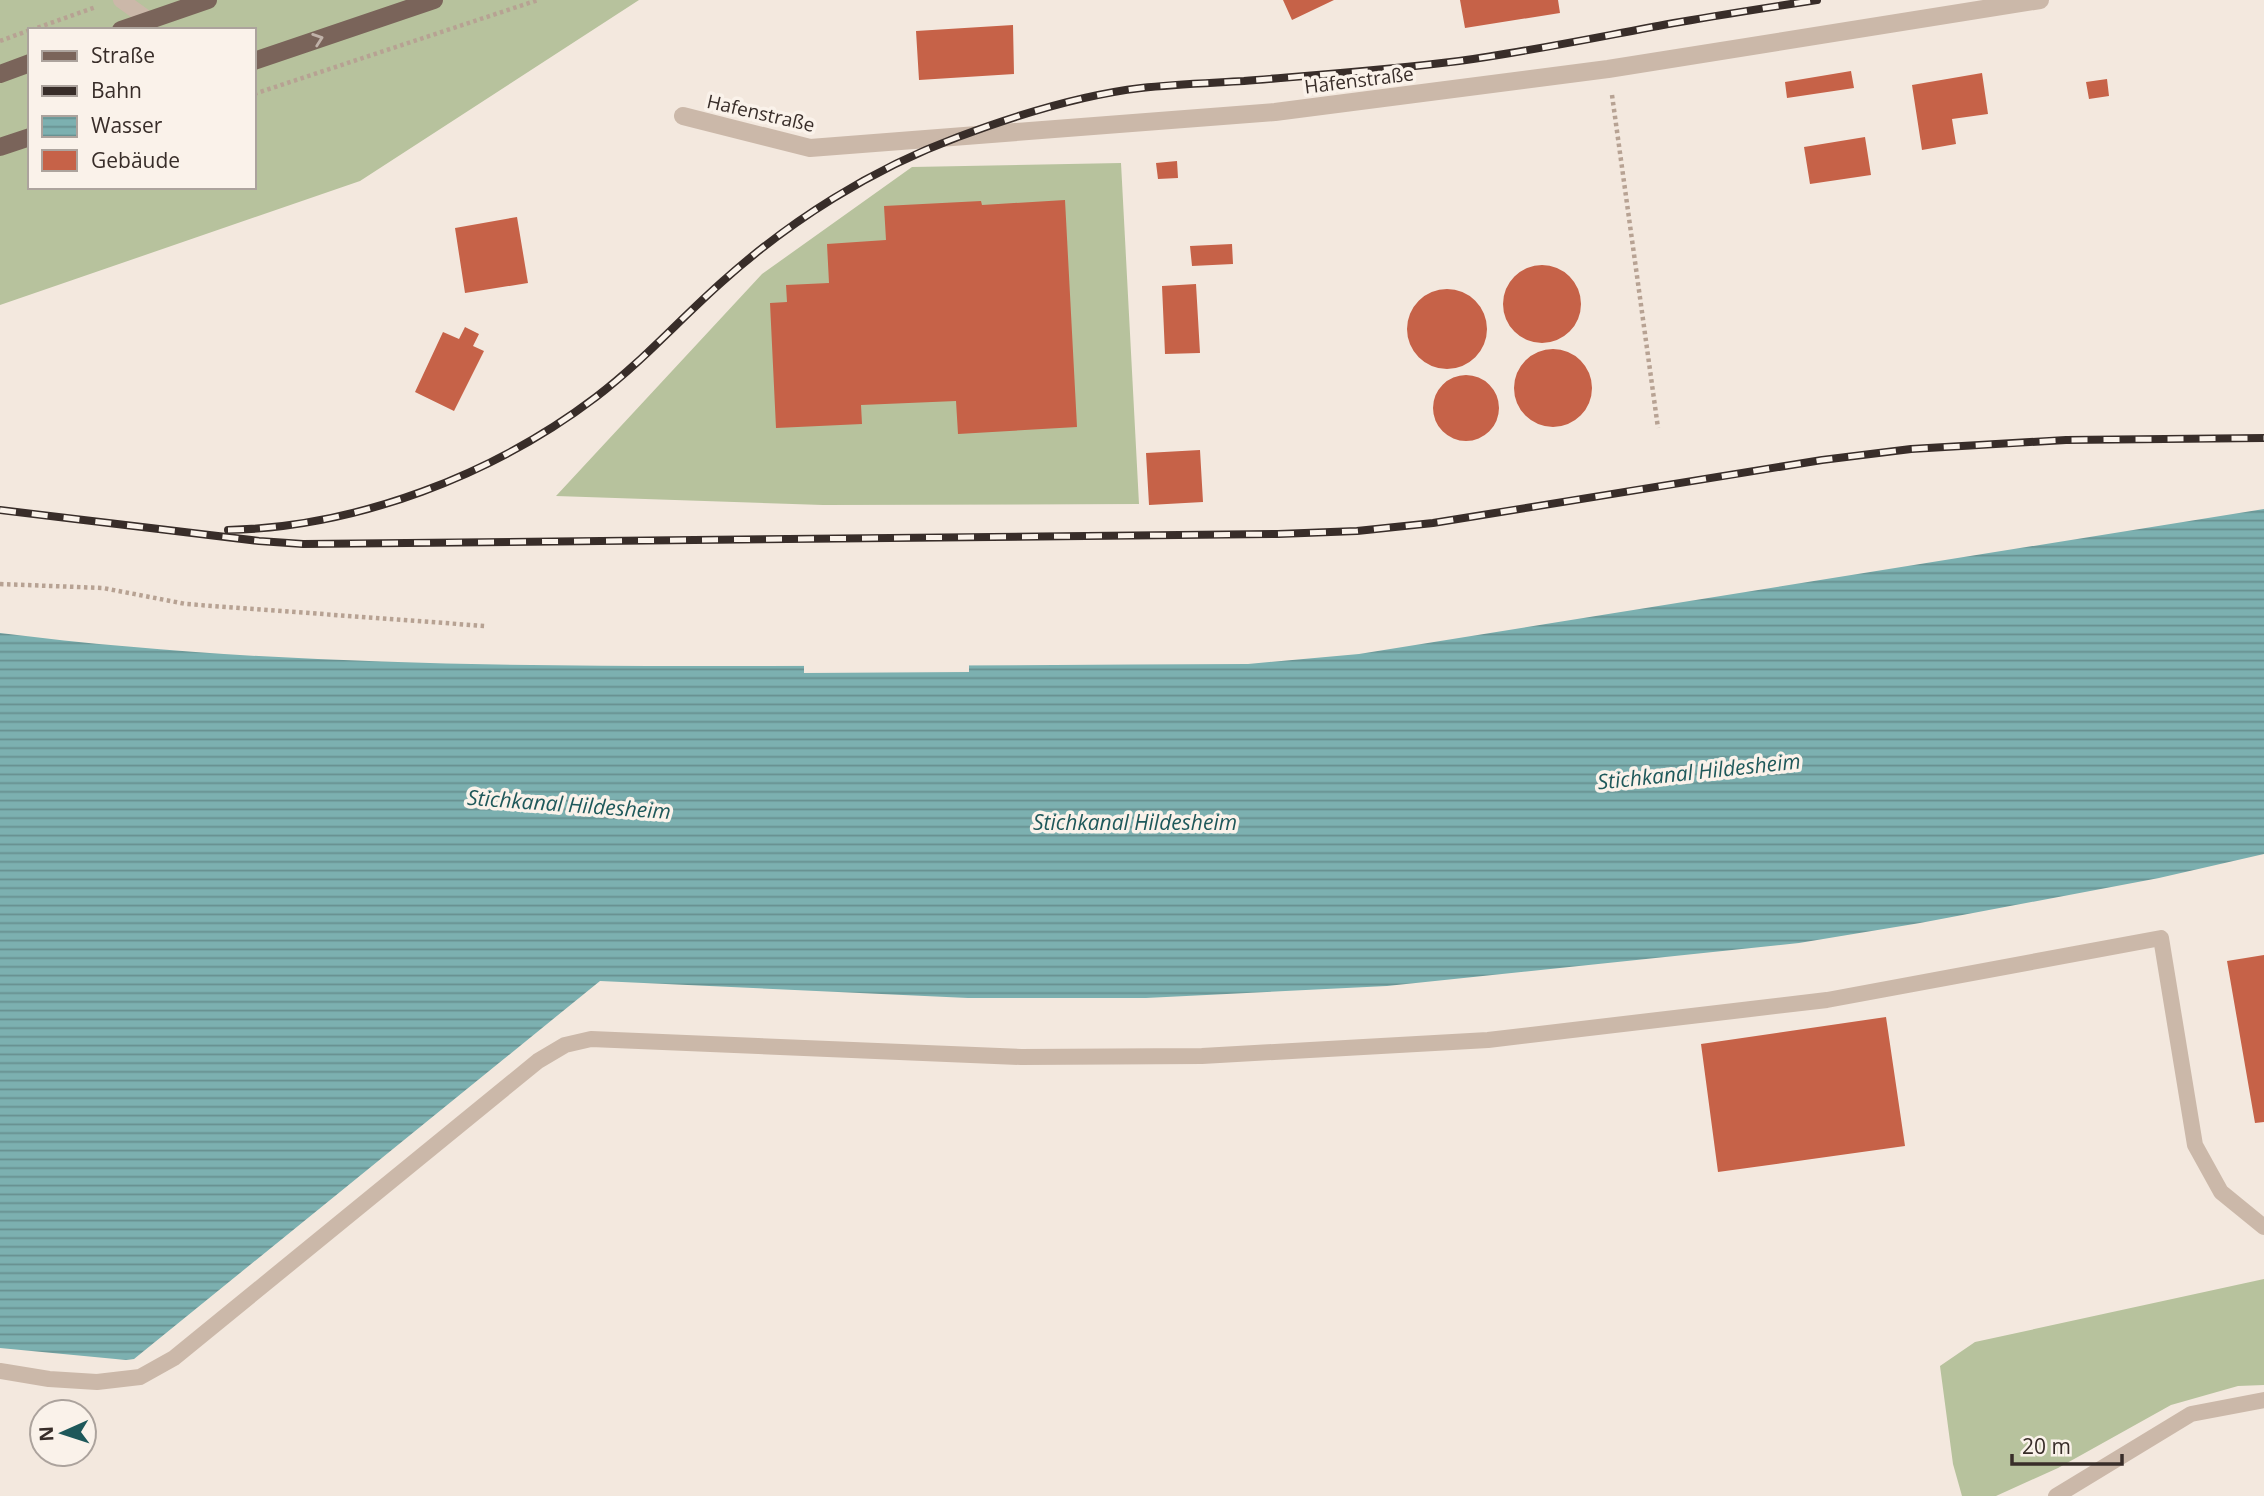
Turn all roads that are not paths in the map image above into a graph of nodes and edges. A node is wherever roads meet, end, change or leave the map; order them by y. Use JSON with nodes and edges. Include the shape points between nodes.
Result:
{"nodes":[{"id":1,"x":208,"y":0,"type":"edge"},
{"id":2,"x":433,"y":0,"type":"edge"},
{"id":3,"x":2040,"y":0,"type":"edge"},
{"id":4,"x":113,"y":2,"type":"edge"},
{"id":5,"x":149,"y":20,"type":"junction"},
{"id":6,"x":127,"y":28,"type":"edge"},
{"id":7,"x":256,"y":60,"type":"edge"},
{"id":8,"x":28,"y":64,"type":"edge"},
{"id":9,"x":0,"y":74,"type":"edge"},
{"id":10,"x":683,"y":116,"type":"dead end"},
{"id":11,"x":28,"y":137,"type":"edge"},
{"id":12,"x":0,"y":147,"type":"edge"},
{"id":13,"x":2264,"y":1227,"type":"edge"},
{"id":14,"x":0,"y":1371,"type":"edge"},
{"id":15,"x":2264,"y":1400,"type":"edge"},
{"id":16,"x":2056,"y":1496,"type":"edge"}],
"edges":[{"from":1,"to":5,"type":"main road"},
{"from":7,"to":2,"type":"main road","one_way":true},
{"from":3,"to":10,"type":"street","name":"Hafenstraße","via":[[1608,69],[1275,112],[810,148]]},
{"from":4,"to":5,"type":"lane"},
{"from":5,"to":6,"type":"main road"},
{"from":8,"to":9,"type":"main road"},
{"from":11,"to":12,"type":"main road"},
{"from":13,"to":14,"type":"lane","via":[[2221,1192],[2195,1145],[2161,937],[1827,1000],[1488,1040],[1202,1056],[1021,1057],[591,1039],[565,1045],[538,1060],[174,1358],[140,1377],[97,1382]]},
{"from":15,"to":16,"type":"lane","via":[[2192,1414]]}]}
